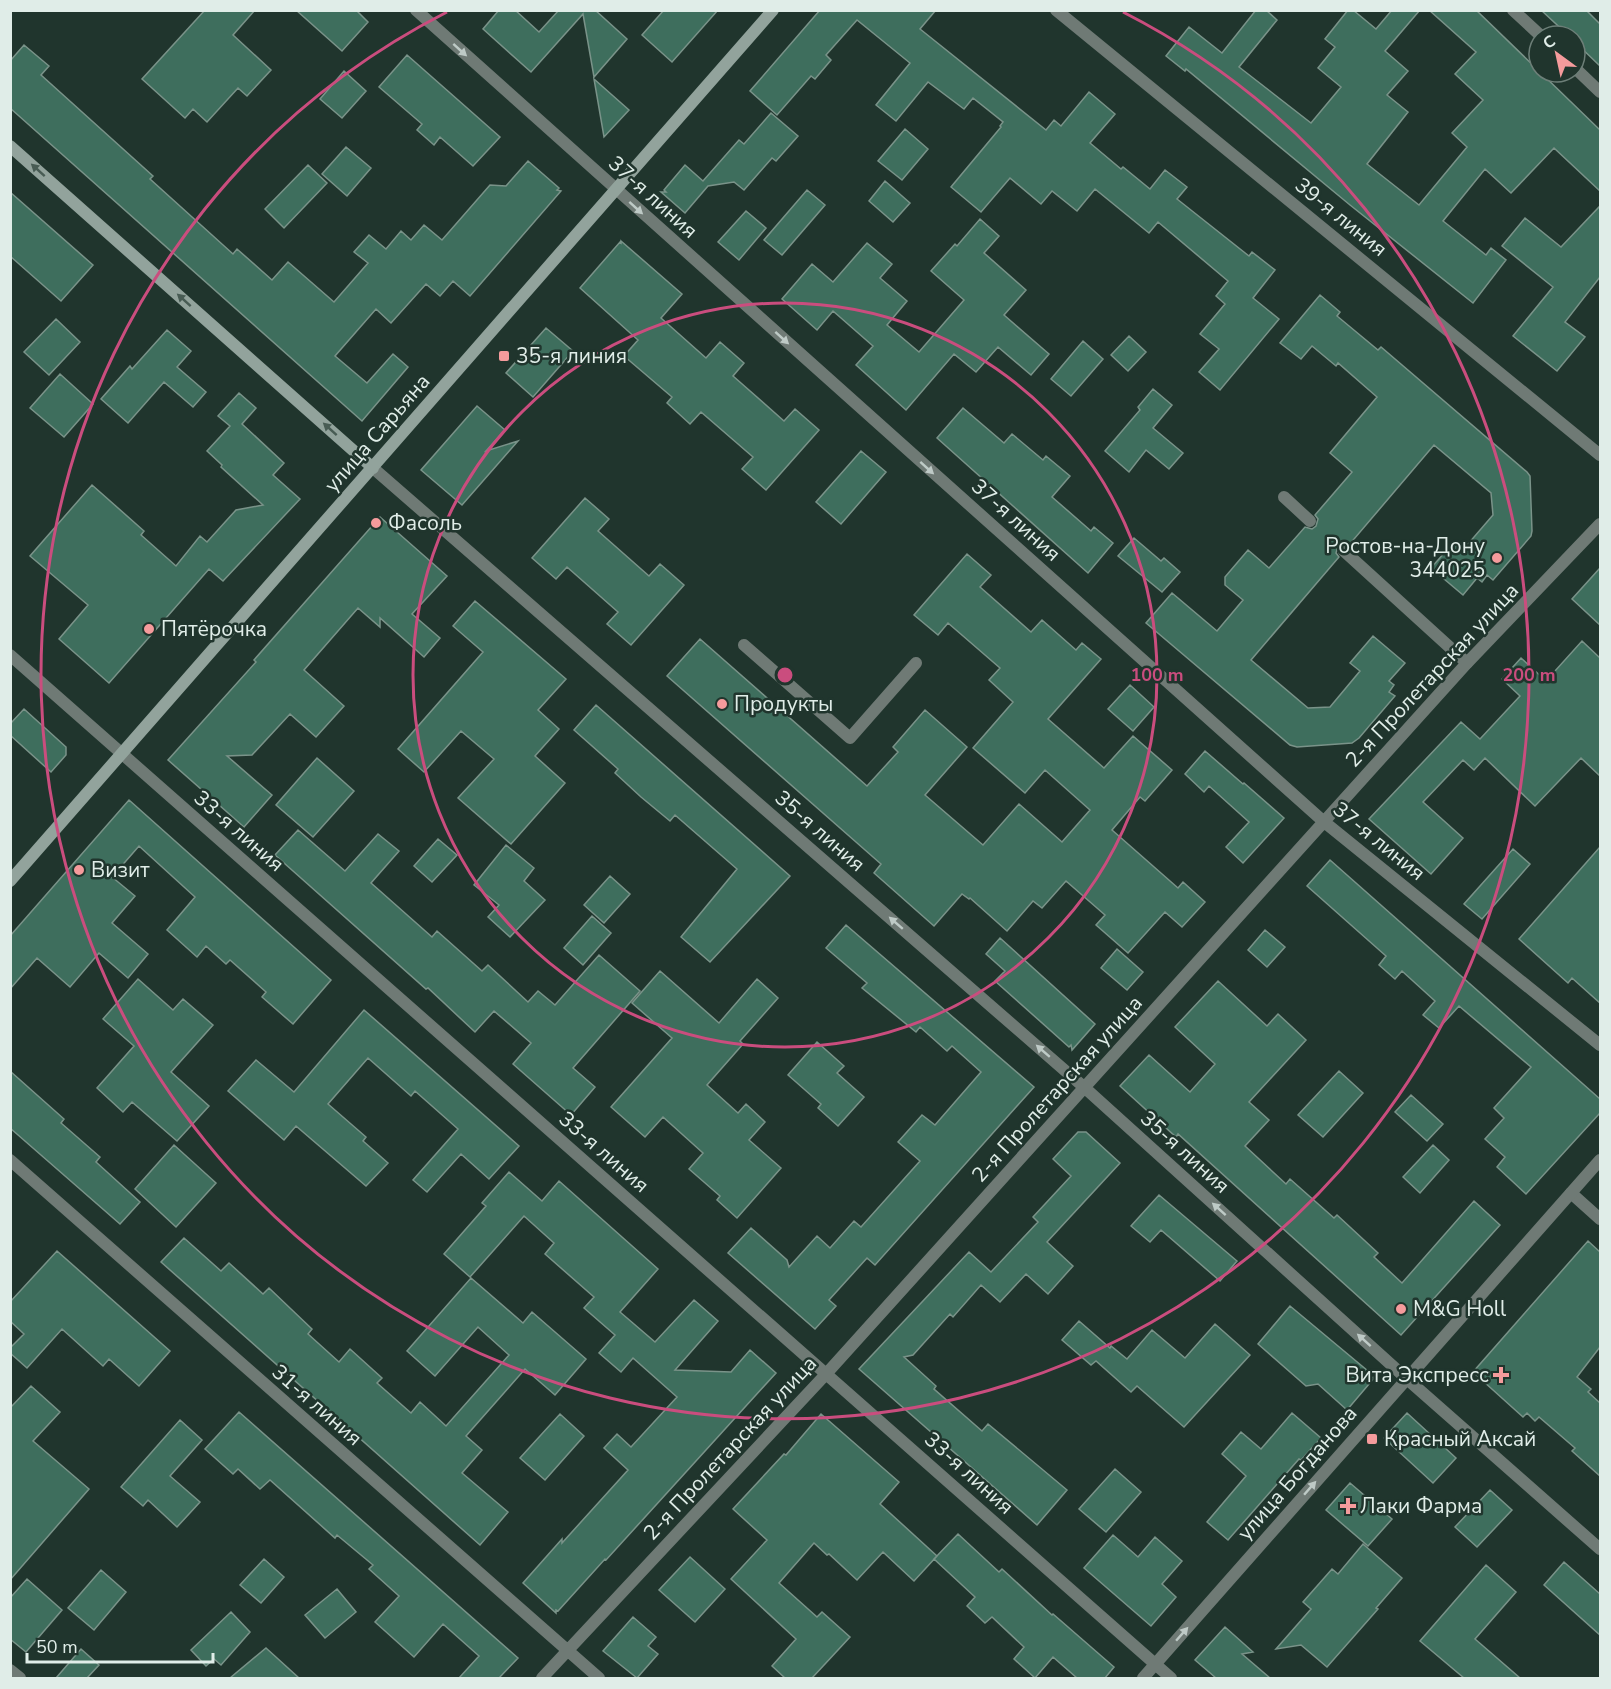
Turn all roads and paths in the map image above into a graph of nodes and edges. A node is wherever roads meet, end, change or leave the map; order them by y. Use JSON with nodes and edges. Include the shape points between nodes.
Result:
{"nodes":[{"id":1,"x":416,"y":10,"type":"edge"},
{"id":2,"x":773,"y":10,"type":"edge"},
{"id":3,"x":1056,"y":10,"type":"edge"},
{"id":4,"x":1514,"y":10,"type":"edge"},
{"id":5,"x":1529,"y":24,"type":"edge"},
{"id":6,"x":1587,"y":80,"type":"edge"},
{"id":7,"x":1600,"y":92,"type":"edge"},
{"id":8,"x":10,"y":146,"type":"edge"},
{"id":9,"x":615,"y":189,"type":"junction"},
{"id":10,"x":1600,"y":455,"type":"edge"},
{"id":11,"x":373,"y":468,"type":"junction"},
{"id":12,"x":1284,"y":497,"type":"dead end"},
{"id":13,"x":1310,"y":521,"type":"dead end"},
{"id":14,"x":1600,"y":524,"type":"edge"},
{"id":15,"x":1344,"y":551,"type":"dead end"},
{"id":16,"x":744,"y":645,"type":"dead end"},
{"id":17,"x":10,"y":655,"type":"edge"},
{"id":18,"x":916,"y":663,"type":"dead end"},
{"id":19,"x":1467,"y":663,"type":"junction"},
{"id":20,"x":123,"y":754,"type":"junction"},
{"id":21,"x":1323,"y":821,"type":"junction"},
{"id":22,"x":10,"y":881,"type":"edge"},
{"id":23,"x":1600,"y":1045,"type":"edge"},
{"id":24,"x":1085,"y":1088,"type":"junction"},
{"id":25,"x":10,"y":1160,"type":"edge"},
{"id":26,"x":1600,"y":1160,"type":"edge"},
{"id":27,"x":1571,"y":1193,"type":"junction"},
{"id":28,"x":1600,"y":1219,"type":"edge"},
{"id":29,"x":827,"y":1373,"type":"junction"},
{"id":30,"x":1407,"y":1379,"type":"junction"},
{"id":31,"x":1600,"y":1549,"type":"edge"},
{"id":32,"x":568,"y":1651,"type":"junction"},
{"id":33,"x":1155,"y":1665,"type":"junction"},
{"id":34,"x":10,"y":1670,"type":"edge"},
{"id":35,"x":20,"y":1678,"type":"edge"},
{"id":36,"x":542,"y":1678,"type":"edge"},
{"id":37,"x":598,"y":1678,"type":"edge"},
{"id":38,"x":1143,"y":1678,"type":"edge"},
{"id":39,"x":1171,"y":1678,"type":"edge"}],
"edges":[{"from":1,"to":9,"type":"street","name":"37-я линия","one_way":true},
{"from":2,"to":9,"type":"main road","name":"улица Сарьяна"},
{"from":3,"to":10,"type":"street","name":"39-я линия"},
{"from":4,"to":5,"type":"street"},
{"from":6,"to":7,"type":"street"},
{"from":11,"to":8,"type":"main road","name":"35-я линия","one_way":true},
{"from":9,"to":11,"type":"main road","name":"улица Сарьяна"},
{"from":9,"to":21,"type":"street","name":"37-я линия","one_way":true},
{"from":11,"to":20,"type":"main road","name":"улица Сарьяна"},
{"from":24,"to":11,"type":"street","name":"35-я линия","one_way":true},
{"from":12,"to":13,"type":"street"},
{"from":14,"to":19,"type":"street","name":"2-я Пролетарская улица"},
{"from":15,"to":19,"type":"street"},
{"from":16,"to":18,"type":"street","via":[[850,738]]},
{"from":17,"to":20,"type":"street","name":"33-я линия"},
{"from":19,"to":21,"type":"street","name":"2-я Пролетарская улица"},
{"from":20,"to":22,"type":"main road","name":"улица Сарьяна"},
{"from":20,"to":29,"type":"street","name":"33-я линия"},
{"from":21,"to":23,"type":"street","name":"37-я линия"},
{"from":21,"to":24,"type":"street","name":"2-я Пролетарская улица"},
{"from":24,"to":29,"type":"street","name":"2-я Пролетарская улица"},
{"from":30,"to":24,"type":"street","name":"35-я линия","one_way":true},
{"from":25,"to":32,"type":"street","name":"31-я линия"},
{"from":26,"to":27,"type":"street","name":"улица Богданова"},
{"from":27,"to":28,"type":"street"},
{"from":27,"to":30,"type":"street","name":"улица Богданова"},
{"from":29,"to":32,"type":"street","name":"2-я Пролетарская улица"},
{"from":29,"to":33,"type":"street","name":"33-я линия"},
{"from":30,"to":31,"type":"street","name":"35-я линия"},
{"from":33,"to":30,"type":"street","name":"улица Богданова","one_way":true},
{"from":32,"to":36,"type":"street","name":"2-я Пролетарская улица"},
{"from":32,"to":37,"type":"street","name":"31-я линия"},
{"from":33,"to":38,"type":"street","name":"улица Богданова"},
{"from":33,"to":39,"type":"street","name":"33-я линия"},
{"from":34,"to":35,"type":"street"}]}
